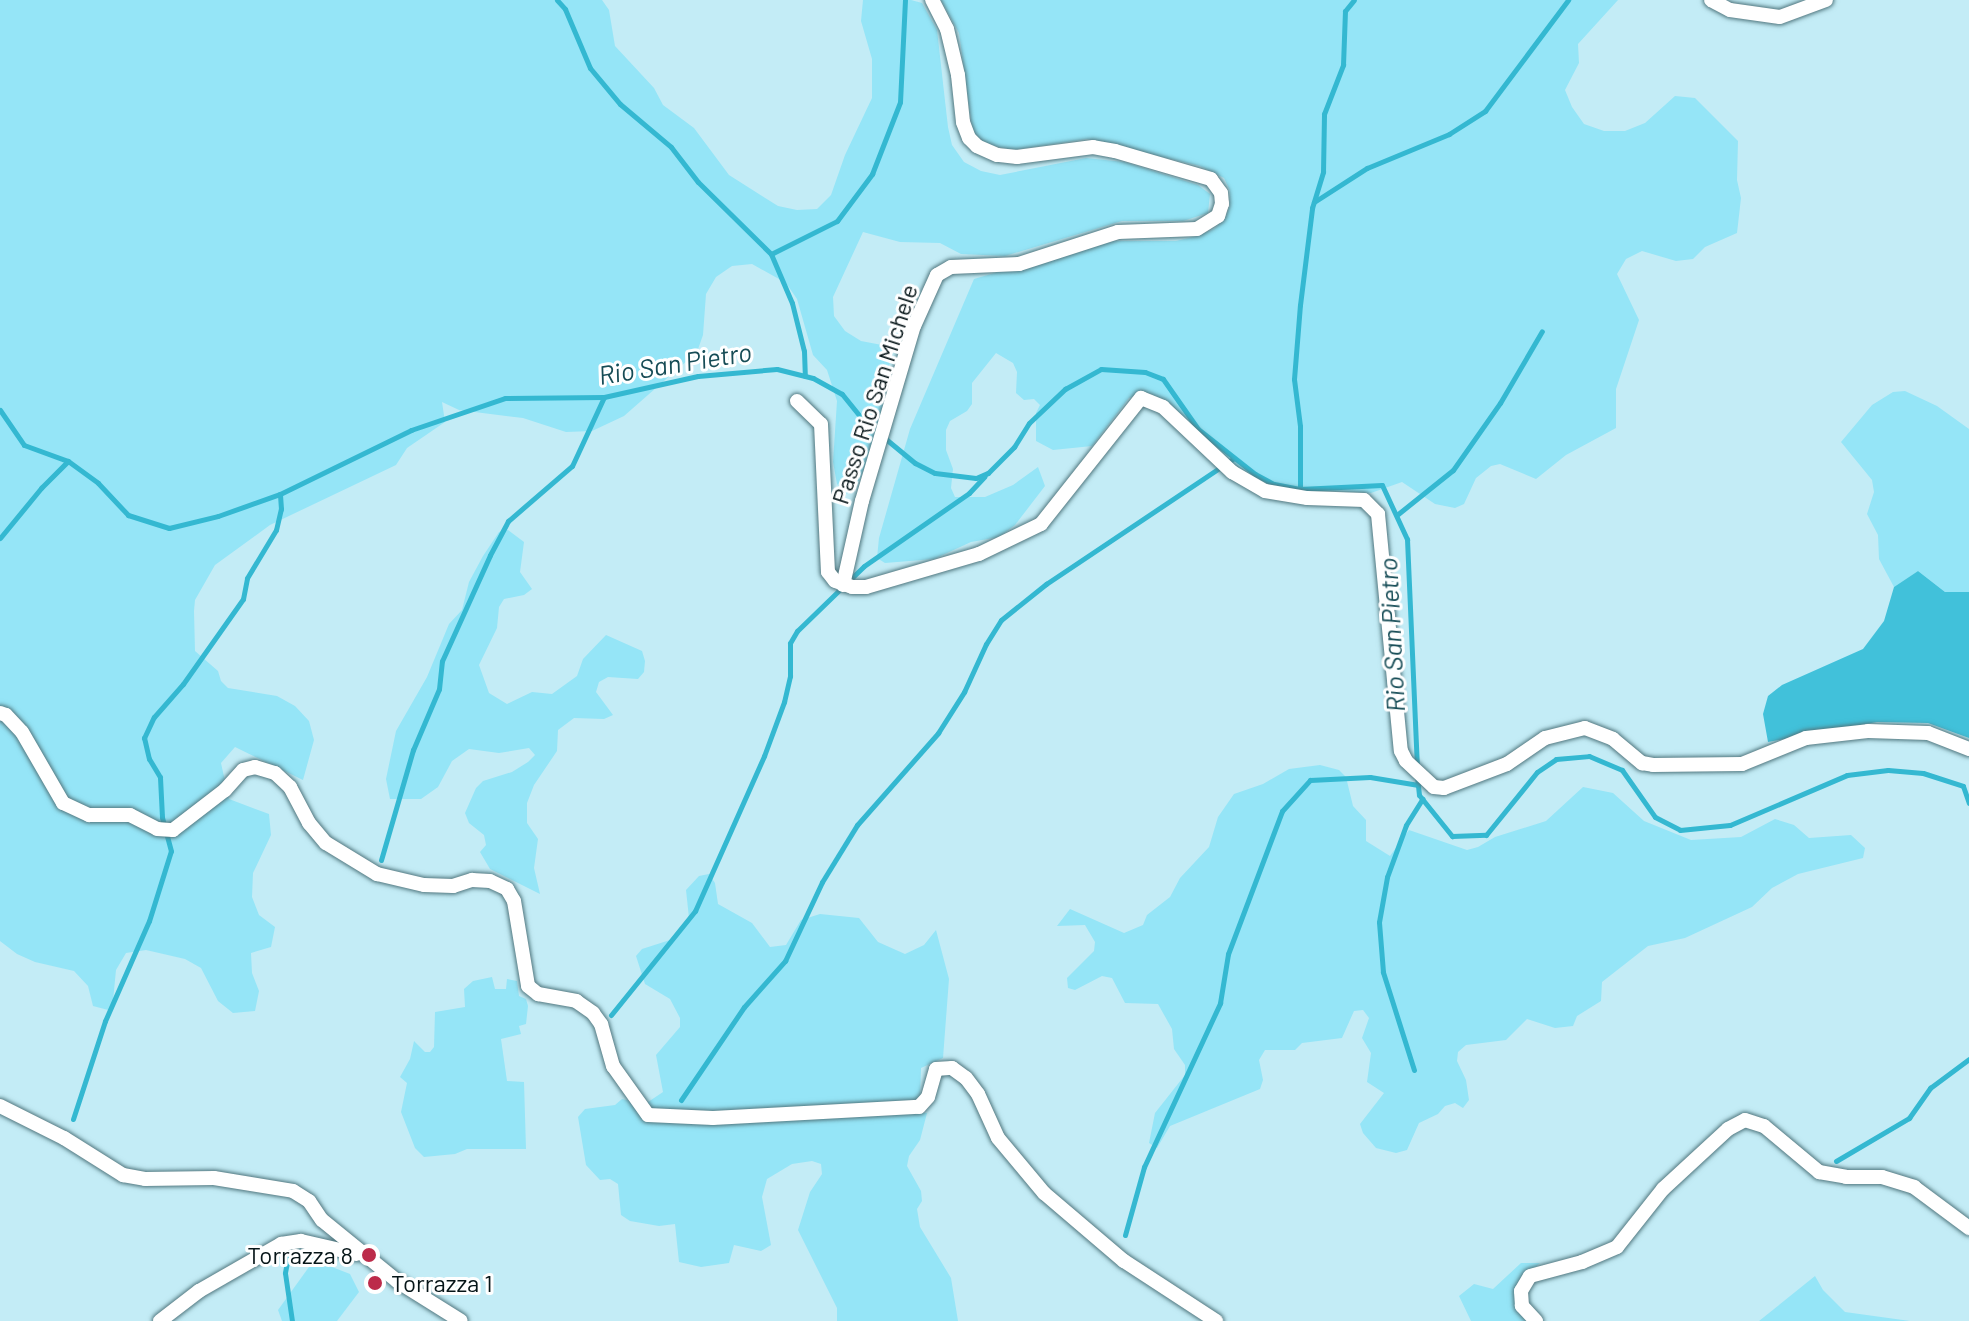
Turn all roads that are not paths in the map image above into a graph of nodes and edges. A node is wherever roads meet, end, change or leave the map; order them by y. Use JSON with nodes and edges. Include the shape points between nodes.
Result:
{"nodes":[{"id":1,"x":932,"y":0,"type":"edge"},
{"id":2,"x":1711,"y":0,"type":"edge"},
{"id":3,"x":1826,"y":0,"type":"edge"},
{"id":4,"x":797,"y":401,"type":"dead end"},
{"id":5,"x":843,"y":585,"type":"junction"},
{"id":6,"x":0,"y":713,"type":"edge"},
{"id":7,"x":1969,"y":749,"type":"edge"},
{"id":8,"x":0,"y":1106,"type":"edge"},
{"id":9,"x":1969,"y":1228,"type":"edge"},
{"id":10,"x":379,"y":1266,"type":"junction"},
{"id":11,"x":160,"y":1321,"type":"edge"},
{"id":12,"x":461,"y":1321,"type":"edge"},
{"id":13,"x":1216,"y":1321,"type":"edge"},
{"id":14,"x":1536,"y":1321,"type":"edge"}],
"edges":[{"from":1,"to":5,"type":"street","name":"Passo Rio San Michele","via":[[947,29],[963,122],[977,146],[1017,157],[1071,149],[1115,151],[1211,179],[1222,204],[1218,216],[1197,229],[1118,232],[1019,264],[951,267],[937,275],[914,326]]},
{"from":2,"to":3,"type":"street","via":[[1730,10],[1780,17]]},
{"from":4,"to":5,"type":"street","via":[[821,424],[825,561],[828,572]]},
{"from":5,"to":7,"type":"street","via":[[866,587],[979,554],[1041,524],[1141,398],[1163,407],[1232,472],[1265,491],[1364,500],[1378,514],[1401,751],[1427,783],[1444,788],[1507,764],[1545,738],[1585,728],[1653,765],[1742,764],[1806,738],[1868,731],[1928,733]]},
{"from":6,"to":13,"type":"street","via":[[22,732],[63,803],[89,815],[130,815],[157,829],[173,830],[243,770],[255,767],[275,773],[290,787],[326,843],[377,874],[424,885],[481,881],[507,889],[514,901],[528,986],[538,994],[576,1001],[593,1013],[613,1066],[648,1115],[713,1118],[919,1107],[928,1097],[936,1069],[952,1068],[978,1094],[998,1138],[1044,1193],[1124,1261]]},
{"from":8,"to":10,"type":"street","via":[[123,1175],[214,1178],[293,1191]]},
{"from":9,"to":14,"type":"street","via":[[1914,1187],[1882,1177],[1819,1172],[1764,1126],[1745,1120],[1728,1129],[1663,1189],[1617,1247],[1530,1276],[1521,1291],[1522,1306]]},
{"from":10,"to":11,"type":"street","via":[[349,1250],[301,1241],[281,1244],[199,1291]]},
{"from":10,"to":12,"type":"street"}]}
